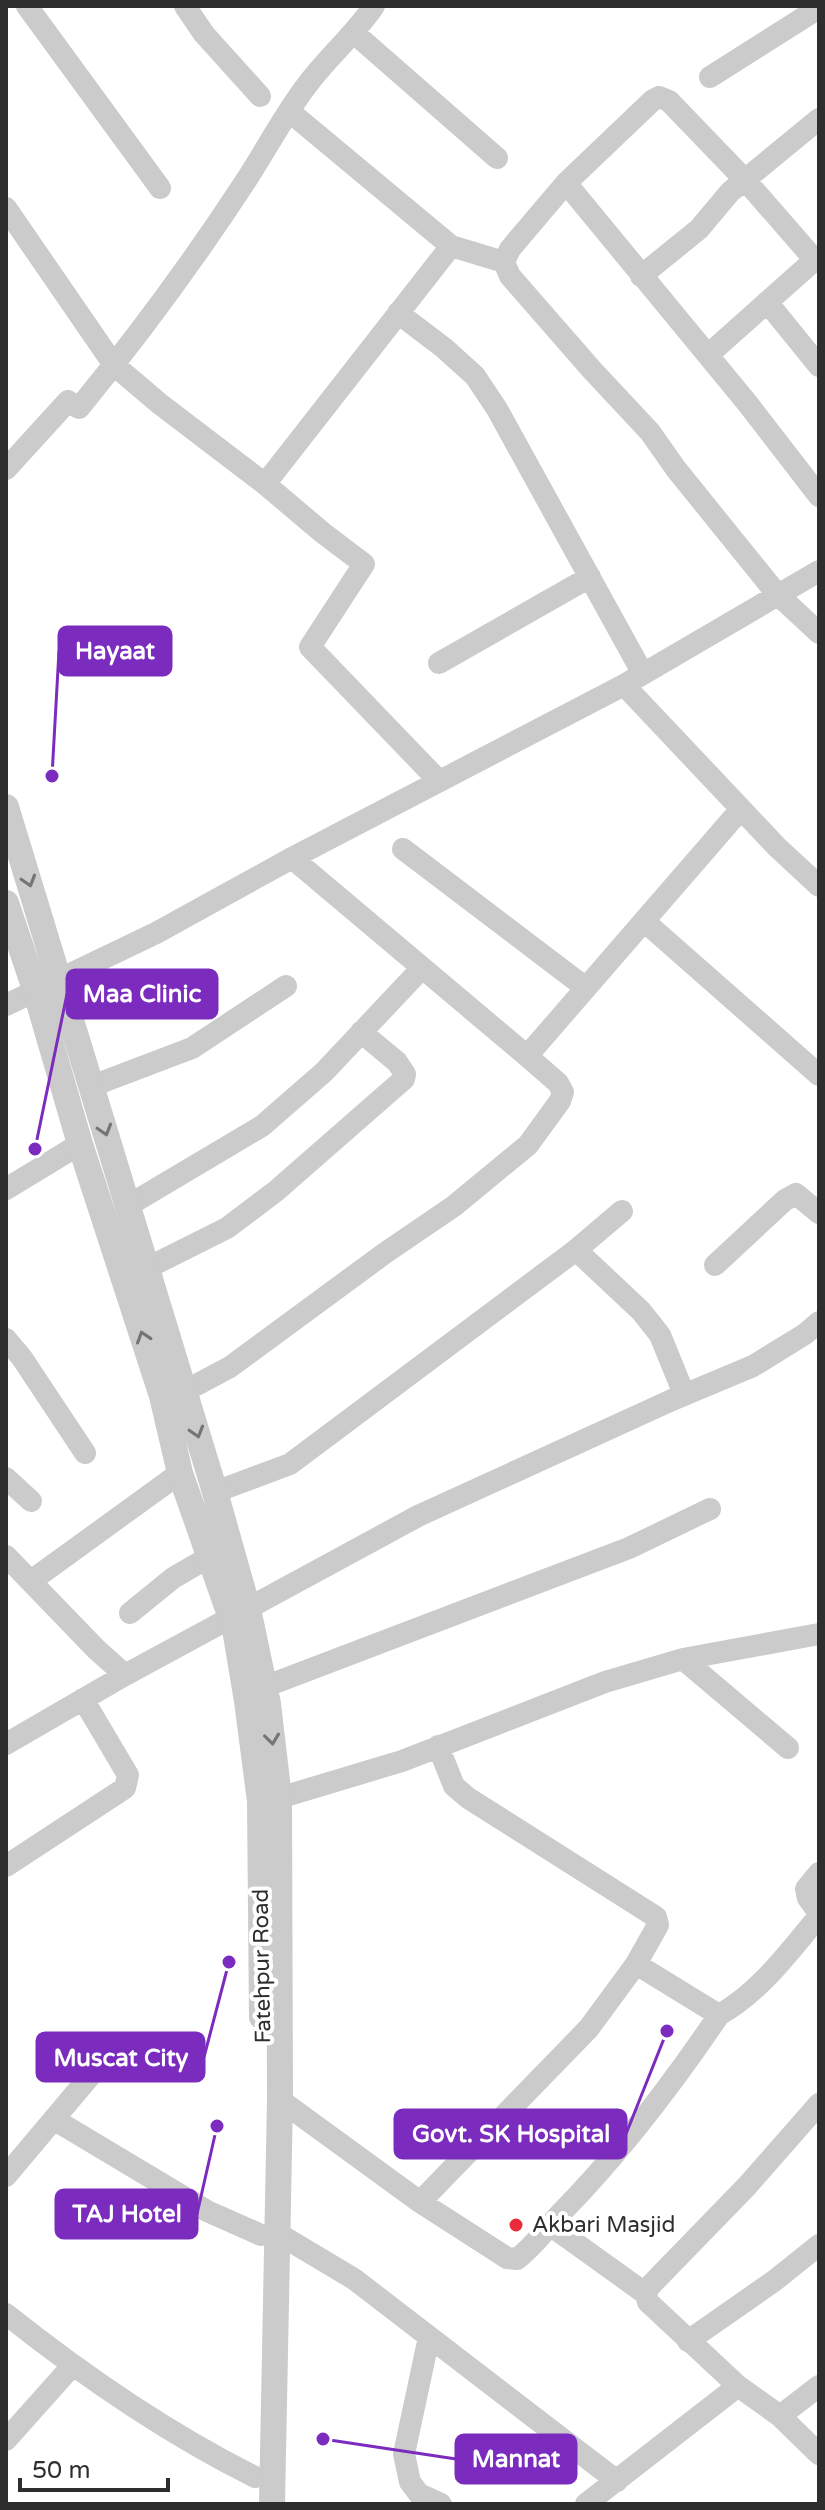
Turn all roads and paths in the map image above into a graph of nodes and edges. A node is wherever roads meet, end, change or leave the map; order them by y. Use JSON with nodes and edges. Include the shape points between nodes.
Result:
{"nodes":[{"id":1,"x":27,"y":6,"type":"edge"},
{"id":2,"x":185,"y":6,"type":"edge"},
{"id":3,"x":374,"y":6,"type":"edge"},
{"id":4,"x":819,"y":8,"type":"edge"},
{"id":5,"x":354,"y":33,"type":"junction"},
{"id":6,"x":710,"y":77,"type":"dead end"},
{"id":7,"x":260,"y":96,"type":"dead end"},
{"id":8,"x":290,"y":112,"type":"junction"},
{"id":9,"x":819,"y":119,"type":"edge"},
{"id":10,"x":497,"y":158,"type":"dead end"},
{"id":11,"x":746,"y":181,"type":"junction"},
{"id":12,"x":566,"y":183,"type":"junction"},
{"id":13,"x":160,"y":188,"type":"dead end"},
{"id":14,"x":6,"y":208,"type":"edge"},
{"id":15,"x":451,"y":246,"type":"junction"},
{"id":16,"x":817,"y":258,"type":"edge"},
{"id":17,"x":504,"y":262,"type":"junction"},
{"id":18,"x":641,"y":276,"type":"junction"},
{"id":19,"x":767,"y":302,"type":"junction"},
{"id":20,"x":398,"y":313,"type":"junction"},
{"id":21,"x":708,"y":355,"type":"junction"},
{"id":22,"x":114,"y":365,"type":"junction"},
{"id":23,"x":819,"y":366,"type":"edge"},
{"id":24,"x":6,"y":469,"type":"edge"},
{"id":25,"x":265,"y":484,"type":"junction"},
{"id":26,"x":819,"y":496,"type":"edge"},
{"id":27,"x":819,"y":571,"type":"edge"},
{"id":28,"x":590,"y":577,"type":"junction"},
{"id":29,"x":777,"y":594,"type":"junction"},
{"id":30,"x":819,"y":633,"type":"edge"},
{"id":31,"x":439,"y":663,"type":"dead end"},
{"id":32,"x":634,"y":679,"type":"junction"},
{"id":33,"x":439,"y":781,"type":"junction"},
{"id":34,"x":6,"y":807,"type":"edge"},
{"id":35,"x":741,"y":809,"type":"junction"},
{"id":36,"x":403,"y":849,"type":"dead end"},
{"id":37,"x":292,"y":858,"type":"junction"},
{"id":38,"x":819,"y":886,"type":"edge"},
{"id":39,"x":6,"y":903,"type":"edge"},
{"id":40,"x":644,"y":921,"type":"junction"},
{"id":41,"x":422,"y":968,"type":"junction"},
{"id":42,"x":59,"y":978,"type":"junction"},
{"id":43,"x":286,"y":986,"type":"dead end"},
{"id":44,"x":586,"y":988,"type":"junction"},
{"id":45,"x":35,"y":989,"type":"junction"},
{"id":46,"x":6,"y":1005,"type":"edge"},
{"id":47,"x":361,"y":1032,"type":"junction"},
{"id":48,"x":527,"y":1056,"type":"junction"},
{"id":49,"x":819,"y":1075,"type":"edge"},
{"id":50,"x":92,"y":1086,"type":"junction"},
{"id":51,"x":80,"y":1144,"type":"junction"},
{"id":52,"x":6,"y":1189,"type":"edge"},
{"id":53,"x":129,"y":1205,"type":"junction"},
{"id":54,"x":622,"y":1211,"type":"dead end"},
{"id":55,"x":819,"y":1213,"type":"edge"},
{"id":56,"x":576,"y":1250,"type":"junction"},
{"id":57,"x":715,"y":1265,"type":"dead end"},
{"id":58,"x":147,"y":1268,"type":"junction"},
{"id":59,"x":814,"y":1334,"type":"edge"},
{"id":60,"x":6,"y":1339,"type":"edge"},
{"id":61,"x":185,"y":1391,"type":"junction"},
{"id":62,"x":684,"y":1394,"type":"junction"},
{"id":63,"x":85,"y":1453,"type":"dead end"},
{"id":64,"x":180,"y":1473,"type":"junction"},
{"id":65,"x":6,"y":1478,"type":"edge"},
{"id":66,"x":215,"y":1492,"type":"junction"},
{"id":67,"x":31,"y":1501,"type":"dead end"},
{"id":68,"x":710,"y":1509,"type":"dead end"},
{"id":69,"x":6,"y":1556,"type":"edge"},
{"id":70,"x":209,"y":1557,"type":"junction"},
{"id":71,"x":31,"y":1581,"type":"junction"},
{"id":72,"x":130,"y":1613,"type":"dead end"},
{"id":73,"x":240,"y":1614,"type":"junction"},
{"id":74,"x":819,"y":1634,"type":"edge"},
{"id":75,"x":683,"y":1659,"type":"junction"},
{"id":76,"x":125,"y":1675,"type":"junction"},
{"id":77,"x":264,"y":1687,"type":"junction"},
{"id":78,"x":83,"y":1699,"type":"junction"},
{"id":79,"x":6,"y":1744,"type":"edge"},
{"id":80,"x":438,"y":1746,"type":"junction"},
{"id":81,"x":788,"y":1748,"type":"dead end"},
{"id":82,"x":279,"y":1798,"type":"junction"},
{"id":83,"x":6,"y":1866,"type":"edge"},
{"id":84,"x":819,"y":1873,"type":"edge"},
{"id":85,"x":819,"y":1915,"type":"edge"},
{"id":86,"x":636,"y":1964,"type":"junction"},
{"id":87,"x":719,"y":2015,"type":"junction"},
{"id":88,"x":96,"y":2069,"type":"dead end"},
{"id":89,"x":280,"y":2100,"type":"junction"},
{"id":90,"x":819,"y":2104,"type":"edge"},
{"id":91,"x":55,"y":2120,"type":"junction"},
{"id":92,"x":6,"y":2176,"type":"edge"},
{"id":93,"x":420,"y":2202,"type":"junction"},
{"id":94,"x":550,"y":2225,"type":"junction"},
{"id":95,"x":269,"y":2234,"type":"junction"},
{"id":96,"x":819,"y":2245,"type":"edge"},
{"id":97,"x":646,"y":2294,"type":"junction"},
{"id":98,"x":6,"y":2314,"type":"edge"},
{"id":99,"x":429,"y":2337,"type":"junction"},
{"id":100,"x":688,"y":2341,"type":"junction"},
{"id":101,"x":72,"y":2366,"type":"junction"},
{"id":102,"x":738,"y":2386,"type":"junction"},
{"id":103,"x":819,"y":2386,"type":"edge"},
{"id":104,"x":780,"y":2416,"type":"junction"},
{"id":105,"x":6,"y":2440,"type":"edge"},
{"id":106,"x":819,"y":2454,"type":"edge"},
{"id":107,"x":255,"y":2477,"type":"junction"},
{"id":108,"x":617,"y":2481,"type":"junction"},
{"id":109,"x":254,"y":2504,"type":"edge"},
{"id":110,"x":272,"y":2504,"type":"edge"},
{"id":111,"x":441,"y":2504,"type":"edge"},
{"id":112,"x":586,"y":2504,"type":"edge"}],
"edges":[{"from":1,"to":13,"type":"street"},
{"from":2,"to":7,"type":"street"},
{"from":3,"to":5,"type":"street"},
{"from":4,"to":6,"type":"street"},
{"from":5,"to":8,"type":"street"},
{"from":5,"to":10,"type":"street"},
{"from":8,"to":15,"type":"street"},
{"from":8,"to":22,"type":"street"},
{"from":9,"to":11,"type":"street"},
{"from":11,"to":12,"type":"street","via":[[669,101],[659,97]]},
{"from":11,"to":16,"type":"street"},
{"from":11,"to":18,"type":"street","via":[[699,229]]},
{"from":12,"to":17,"type":"street"},
{"from":12,"to":18,"type":"street"},
{"from":14,"to":22,"type":"street"},
{"from":15,"to":17,"type":"street"},
{"from":15,"to":20,"type":"street"},
{"from":16,"to":19,"type":"street"},
{"from":17,"to":29,"type":"street","via":[[510,276],[650,432]]},
{"from":18,"to":21,"type":"street"},
{"from":19,"to":21,"type":"street"},
{"from":19,"to":23,"type":"street"},
{"from":20,"to":25,"type":"street"},
{"from":20,"to":28,"type":"street","via":[[475,376]]},
{"from":21,"to":26,"type":"street"},
{"from":22,"to":24,"type":"street","via":[[79,408],[68,401]]},
{"from":22,"to":25,"type":"street"},
{"from":25,"to":33,"type":"street","via":[[364,564],[310,647]]},
{"from":27,"to":29,"type":"street"},
{"from":28,"to":31,"type":"street"},
{"from":28,"to":32,"type":"street"},
{"from":29,"to":30,"type":"street"},
{"from":29,"to":32,"type":"street"},
{"from":32,"to":33,"type":"street"},
{"from":32,"to":35,"type":"street"},
{"from":33,"to":37,"type":"street"},
{"from":34,"to":42,"type":"street","one_way":true},
{"from":35,"to":38,"type":"street"},
{"from":35,"to":40,"type":"street"},
{"from":36,"to":44,"type":"street"},
{"from":37,"to":41,"type":"street"},
{"from":37,"to":42,"type":"street","via":[[156,933]]},
{"from":39,"to":45,"type":"street","name":"Fatehpur Road"},
{"from":40,"to":44,"type":"street"},
{"from":40,"to":49,"type":"street"},
{"from":41,"to":47,"type":"street"},
{"from":41,"to":48,"type":"street"},
{"from":42,"to":45,"type":"street"},
{"from":42,"to":50,"type":"street"},
{"from":43,"to":50,"type":"street","via":[[192,1048]]},
{"from":44,"to":48,"type":"street"},
{"from":45,"to":46,"type":"street"},
{"from":45,"to":51,"type":"street","name":"Fatehpur Road"},
{"from":47,"to":53,"type":"street","via":[[262,1126]]},
{"from":47,"to":58,"type":"street","via":[[397,1062],[404,1079],[227,1228]]},
{"from":48,"to":61,"type":"street","via":[[563,1092],[528,1145],[454,1206],[230,1367]]},
{"from":50,"to":53,"type":"street","one_way":true},
{"from":51,"to":52,"type":"street"},
{"from":64,"to":51,"type":"street","name":"Fatehpur Road","one_way":true,"via":[[162,1396]]},
{"from":53,"to":58,"type":"street"},
{"from":54,"to":56,"type":"street"},
{"from":55,"to":57,"type":"street","via":[[796,1194]]},
{"from":56,"to":62,"type":"street","via":[[660,1335]]},
{"from":56,"to":66,"type":"street","via":[[290,1464]]},
{"from":58,"to":61,"type":"street"},
{"from":59,"to":62,"type":"street"},
{"from":60,"to":63,"type":"street"},
{"from":61,"to":66,"type":"street","one_way":true},
{"from":62,"to":73,"type":"street","via":[[418,1516]]},
{"from":64,"to":70,"type":"street","name":"Fatehpur Road"},
{"from":64,"to":71,"type":"street"},
{"from":65,"to":67,"type":"street"},
{"from":66,"to":73,"type":"street"},
{"from":68,"to":77,"type":"street","via":[[629,1548]]},
{"from":69,"to":71,"type":"street"},
{"from":70,"to":72,"type":"street"},
{"from":70,"to":73,"type":"street","name":"Fatehpur Road"},
{"from":71,"to":76,"type":"street"},
{"from":73,"to":76,"type":"street"},
{"from":73,"to":77,"type":"street"},
{"from":73,"to":95,"type":"street","name":"Fatehpur Road","via":[[260,1801]]},
{"from":74,"to":75,"type":"street"},
{"from":75,"to":80,"type":"street","via":[[605,1682]]},
{"from":75,"to":81,"type":"street"},
{"from":76,"to":78,"type":"street"},
{"from":77,"to":82,"type":"street","one_way":true},
{"from":78,"to":79,"type":"street"},
{"from":78,"to":83,"type":"street","via":[[128,1775],[125,1788]]},
{"from":80,"to":82,"type":"street"},
{"from":80,"to":86,"type":"street","via":[[454,1786],[468,1798],[656,1917],[658,1925]]},
{"from":82,"to":89,"type":"street"},
{"from":84,"to":85,"type":"street","via":[[806,1895]]},
{"from":85,"to":87,"type":"street","via":[[753,1990]]},
{"from":86,"to":87,"type":"street"},
{"from":86,"to":93,"type":"street","via":[[589,2028]]},
{"from":87,"to":94,"type":"street","via":[[628,2139]]},
{"from":88,"to":91,"type":"street"},
{"from":89,"to":93,"type":"street"},
{"from":89,"to":95,"type":"street"},
{"from":90,"to":97,"type":"street"},
{"from":91,"to":92,"type":"street"},
{"from":91,"to":95,"type":"street","via":[[207,2211]]},
{"from":93,"to":94,"type":"street","via":[[507,2258],[517,2259]]},
{"from":94,"to":97,"type":"street"},
{"from":95,"to":99,"type":"street","via":[[354,2279]]},
{"from":95,"to":107,"type":"street","name":"Fatehpur Road"},
{"from":95,"to":110,"type":"street"},
{"from":96,"to":100,"type":"street"},
{"from":97,"to":100,"type":"street"},
{"from":98,"to":101,"type":"street"},
{"from":99,"to":108,"type":"street"},
{"from":99,"to":111,"type":"street","via":[[404,2454],[419,2494]]},
{"from":100,"to":102,"type":"street"},
{"from":101,"to":105,"type":"street"},
{"from":101,"to":107,"type":"street","via":[[146,2417]]},
{"from":102,"to":104,"type":"street"},
{"from":102,"to":108,"type":"street"},
{"from":103,"to":104,"type":"street"},
{"from":104,"to":106,"type":"street"},
{"from":107,"to":109,"type":"street","name":"Fatehpur Road"},
{"from":108,"to":112,"type":"street"}]}
